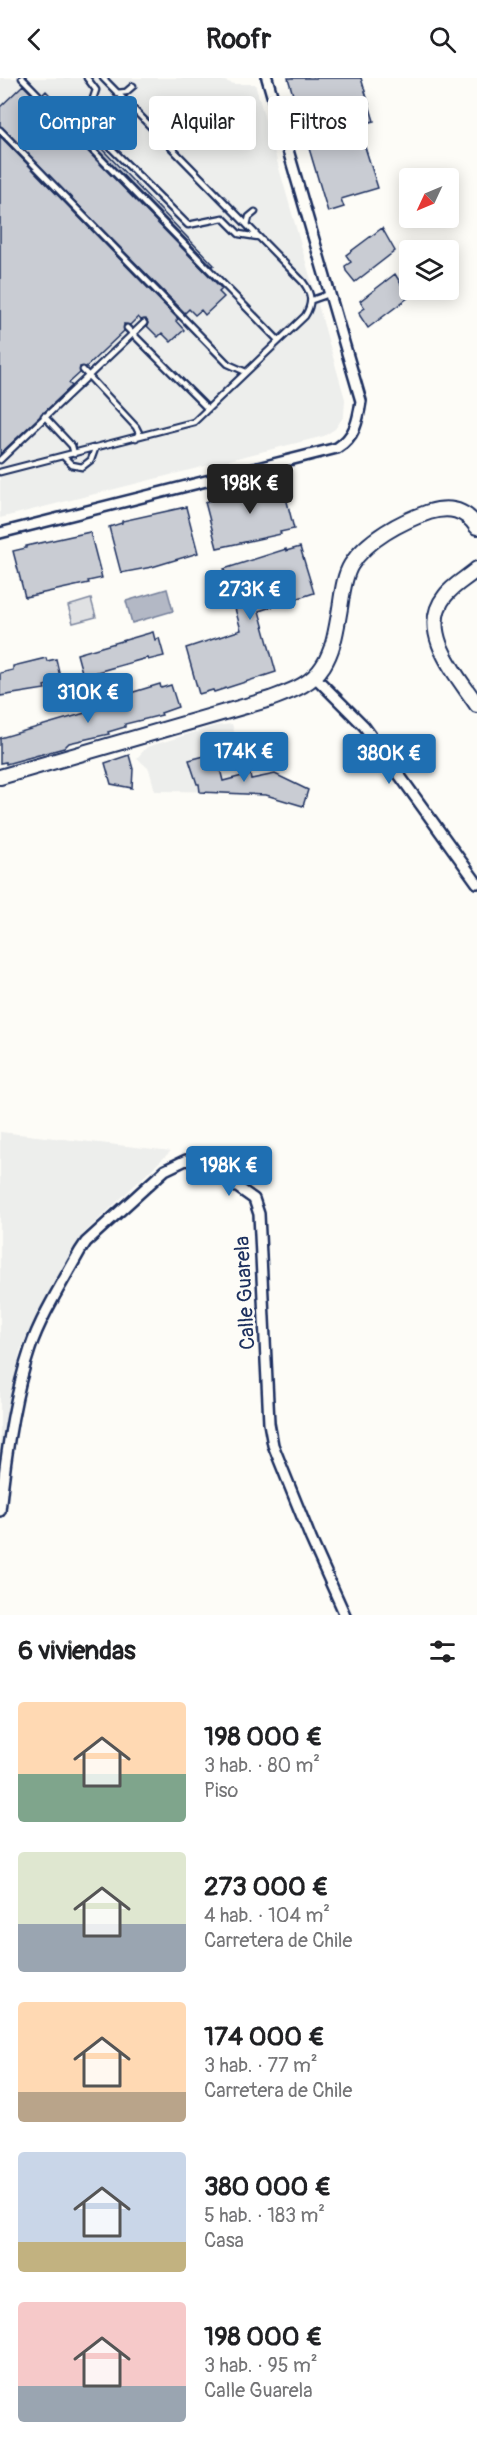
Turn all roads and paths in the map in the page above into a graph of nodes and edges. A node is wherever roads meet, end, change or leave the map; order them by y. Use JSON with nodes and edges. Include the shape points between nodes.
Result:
{"nodes":[{"id":1,"x":22,"y":78,"type":"edge"},
{"id":2,"x":87,"y":78,"type":"edge"},
{"id":3,"x":102,"y":78,"type":"edge"},
{"id":4,"x":267,"y":78,"type":"edge"},
{"id":5,"x":133,"y":86,"type":"dead end"},
{"id":6,"x":117,"y":93,"type":"junction"},
{"id":7,"x":0,"y":129,"type":"edge"},
{"id":8,"x":255,"y":212,"type":"dead end"},
{"id":9,"x":247,"y":225,"type":"junction"},
{"id":10,"x":258,"y":237,"type":"junction"},
{"id":11,"x":330,"y":294,"type":"junction"},
{"id":12,"x":312,"y":300,"type":"junction"},
{"id":13,"x":144,"y":323,"type":"dead end"},
{"id":14,"x":127,"y":328,"type":"dead end"},
{"id":15,"x":279,"y":341,"type":"junction"},
{"id":16,"x":82,"y":370,"type":"dead end"},
{"id":17,"x":246,"y":372,"type":"junction"},
{"id":18,"x":208,"y":409,"type":"junction"},
{"id":19,"x":44,"y":416,"type":"dead end"},
{"id":20,"x":136,"y":438,"type":"junction"},
{"id":21,"x":95,"y":449,"type":"junction"},
{"id":22,"x":74,"y":454,"type":"junction"},
{"id":23,"x":64,"y":457,"type":"junction"},
{"id":24,"x":0,"y":460,"type":"edge"},
{"id":25,"x":0,"y":472,"type":"edge"},
{"id":26,"x":477,"y":527,"type":"edge"},
{"id":27,"x":0,"y":533,"type":"edge"},
{"id":28,"x":477,"y":568,"type":"edge"},
{"id":29,"x":314,"y":676,"type":"junction"},
{"id":30,"x":477,"y":705,"type":"edge"},
{"id":31,"x":0,"y":777,"type":"edge"},
{"id":32,"x":477,"y":883,"type":"edge"},
{"id":33,"x":0,"y":1511,"type":"edge"},
{"id":34,"x":345,"y":1615,"type":"edge"}],
"edges":[{"from":1,"to":15,"type":"lane"},
{"from":2,"to":10,"type":"lane","via":[[96,90],[88,125],[188,225],[223,218],[239,234]]},
{"from":3,"to":6,"type":"lane"},
{"from":4,"to":11,"type":"street"},
{"from":5,"to":6,"type":"lane"},
{"from":6,"to":9,"type":"lane"},
{"from":7,"to":17,"type":"lane","via":[[228,364]]},
{"from":8,"to":9,"type":"lane"},
{"from":9,"to":10,"type":"lane"},
{"from":10,"to":12,"type":"lane","via":[[303,282]]},
{"from":11,"to":12,"type":"lane"},
{"from":11,"to":27,"type":"street","via":[[361,401],[347,442],[337,448]]},
{"from":12,"to":15,"type":"lane","via":[[306,316]]},
{"from":13,"to":24,"type":"lane"},
{"from":14,"to":18,"type":"lane"},
{"from":15,"to":17,"type":"lane"},
{"from":16,"to":20,"type":"lane","via":[[136,427]]},
{"from":17,"to":18,"type":"lane"},
{"from":18,"to":20,"type":"lane","via":[[189,424]]},
{"from":19,"to":22,"type":"lane","via":[[72,446]]},
{"from":20,"to":21,"type":"lane"},
{"from":21,"to":22,"type":"lane"},
{"from":21,"to":23,"type":"lane","via":[[91,460],[82,467],[72,465]]},
{"from":22,"to":23,"type":"lane"},
{"from":23,"to":25,"type":"lane"},
{"from":26,"to":29,"type":"street","via":[[455,509],[434,510],[397,527],[366,548],[348,571],[331,651]]},
{"from":28,"to":30,"type":"street","via":[[443,598],[434,625],[447,658]]},
{"from":29,"to":31,"type":"street","via":[[296,689],[270,699]]},
{"from":29,"to":32,"type":"street","via":[[364,726]]},
{"from":33,"to":34,"type":"street","name":"Calle Guarela","via":[[24,1368],[31,1346],[80,1251],[165,1170],[186,1160],[205,1164],[254,1199],[259,1214],[273,1445]]}]}
